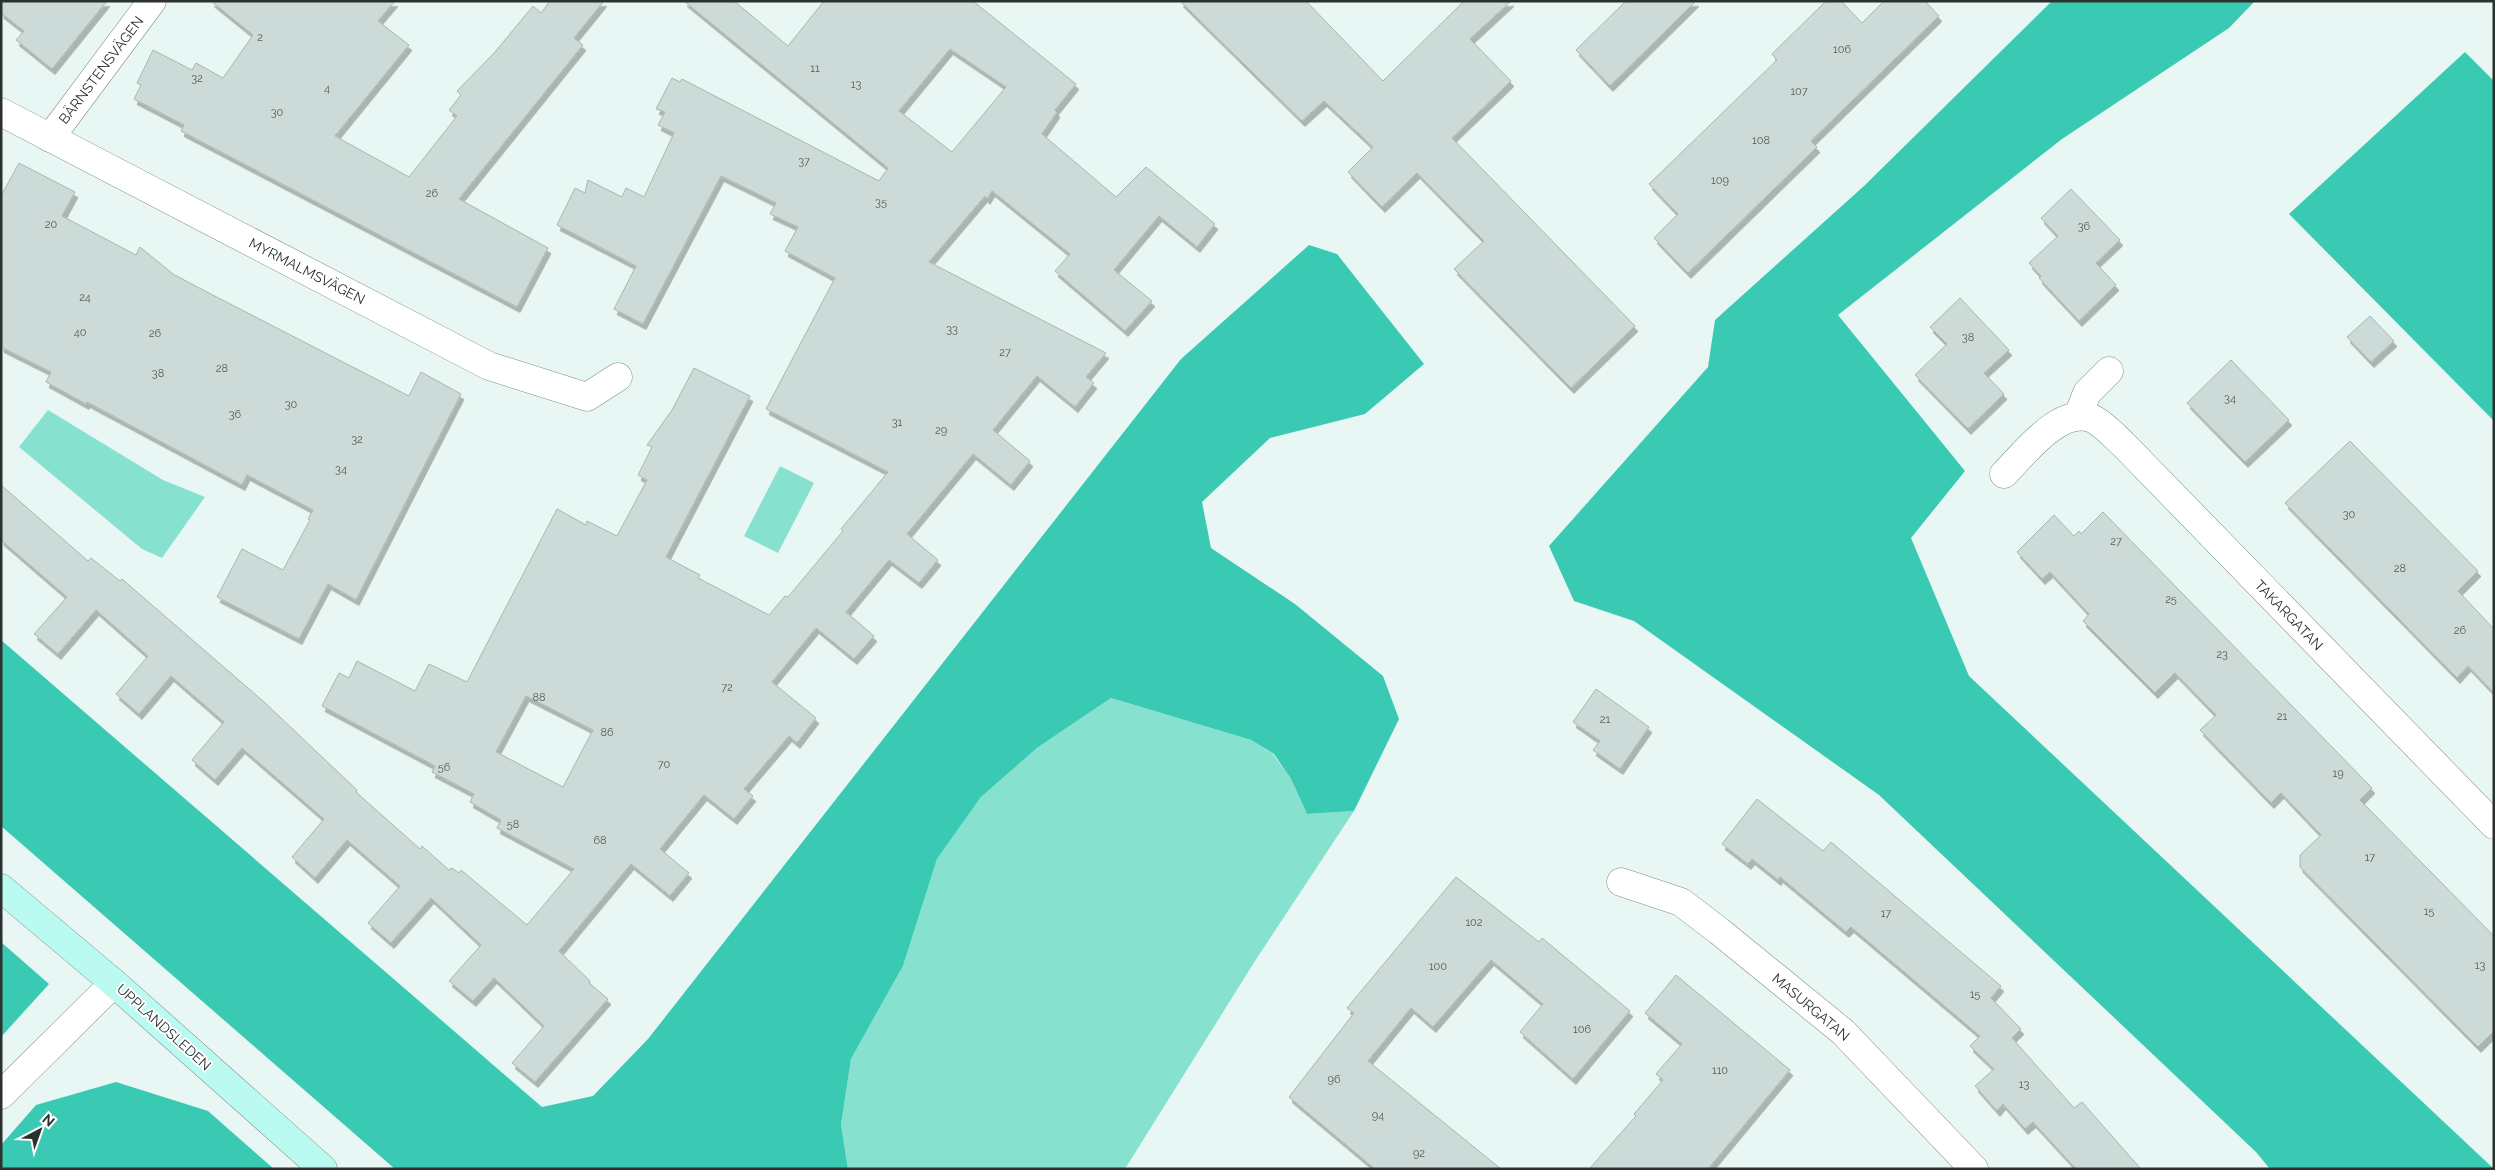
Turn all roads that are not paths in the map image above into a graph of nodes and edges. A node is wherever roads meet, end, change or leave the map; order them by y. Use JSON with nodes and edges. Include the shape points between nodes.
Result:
{"nodes":[{"id":1,"x":152,"y":1,"type":"edge"},
{"id":2,"x":1,"y":112,"type":"edge"},
{"id":3,"x":50,"y":138,"type":"junction"},
{"id":4,"x":2109,"y":371,"type":"dead end"},
{"id":5,"x":618,"y":377,"type":"dead end"},
{"id":6,"x":2078,"y":416,"type":"junction"},
{"id":7,"x":2004,"y":474,"type":"dead end"},
{"id":8,"x":2494,"y":825,"type":"edge"},
{"id":9,"x":1621,"y":882,"type":"dead end"},
{"id":10,"x":1,"y":888,"type":"edge"},
{"id":11,"x":114,"y":983,"type":"junction"},
{"id":12,"x":1,"y":1095,"type":"edge"},
{"id":13,"x":324,"y":1169,"type":"edge"},
{"id":14,"x":1974,"y":1169,"type":"edge"}],
"edges":[{"from":1,"to":3,"type":"street","name":"BÄRNSTENSVÄGEN"},
{"from":2,"to":3,"type":"street","name":"MYRMALMSVÄGEN"},
{"from":3,"to":5,"type":"street","name":"MYRMALMSVÄGEN","via":[[489,366],[587,397]]},
{"from":4,"to":6,"type":"street","via":[[2087,392]]},
{"from":6,"to":7,"type":"street","via":[[2049,429]]},
{"from":6,"to":8,"type":"street","name":"TAKARGATAN","via":[[2092,419],[2124,445]]},
{"from":9,"to":14,"type":"street","name":"MASURGATAN","via":[[1681,902],[1727,937],[1843,1032]]},
{"from":10,"to":11,"type":"street","name":"UPPLANDSLEDEN"},
{"from":11,"to":12,"type":"street"},
{"from":11,"to":13,"type":"street","name":"UPPLANDSLEDEN"}]}
